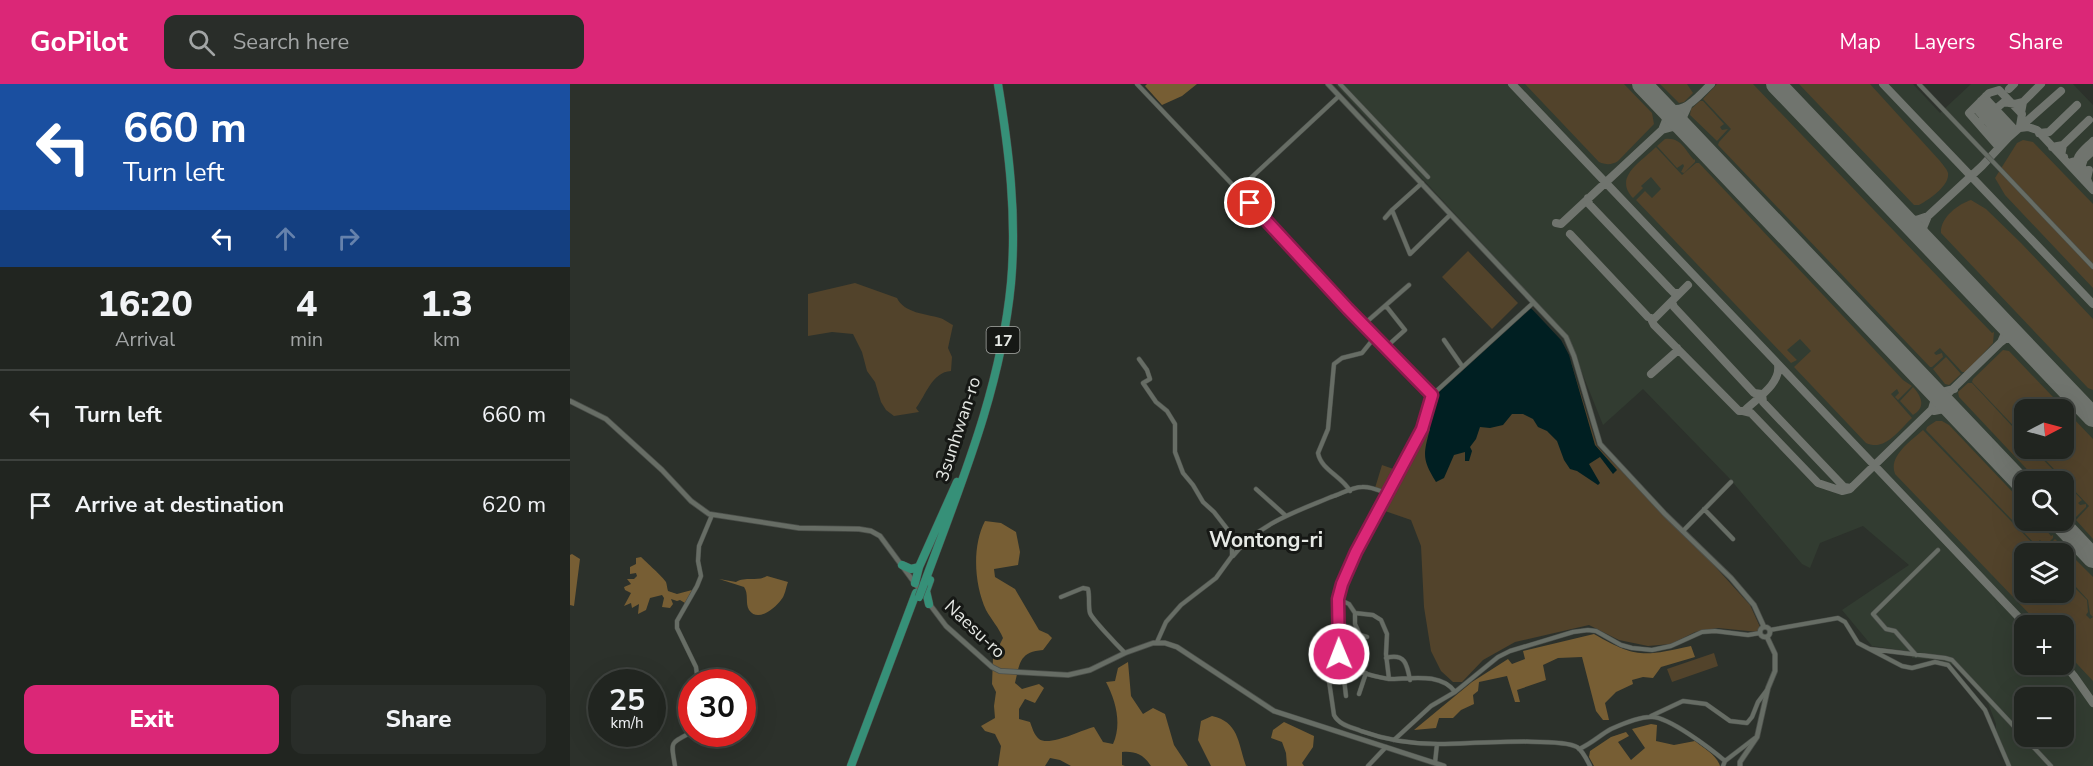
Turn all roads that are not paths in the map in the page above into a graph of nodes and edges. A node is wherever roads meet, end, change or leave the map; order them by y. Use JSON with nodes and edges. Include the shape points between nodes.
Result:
{"nodes":[{"id":1,"x":996,"y":84,"type":"edge"},
{"id":2,"x":1137,"y":84,"type":"edge"},
{"id":3,"x":1328,"y":84,"type":"edge"},
{"id":4,"x":1340,"y":84,"type":"edge"},
{"id":5,"x":1919,"y":84,"type":"edge"},
{"id":6,"x":1340,"y":96,"type":"junction"},
{"id":7,"x":1428,"y":177,"type":"dead end"},
{"id":8,"x":1422,"y":183,"type":"junction"},
{"id":9,"x":1238,"y":190,"type":"junction"},
{"id":10,"x":1392,"y":210,"type":"junction"},
{"id":11,"x":1450,"y":215,"type":"junction"},
{"id":12,"x":1385,"y":218,"type":"dead end"},
{"id":13,"x":2093,"y":267,"type":"edge"},
{"id":14,"x":1409,"y":285,"type":"dead end"},
{"id":15,"x":1533,"y":303,"type":"junction"},
{"id":16,"x":1386,"y":306,"type":"junction"},
{"id":17,"x":1364,"y":325,"type":"junction"},
{"id":18,"x":1375,"y":337,"type":"junction"},
{"id":19,"x":1444,"y":340,"type":"dead end"},
{"id":20,"x":1385,"y":348,"type":"junction"},
{"id":21,"x":1139,"y":359,"type":"dead end"},
{"id":22,"x":1462,"y":367,"type":"junction"},
{"id":23,"x":1432,"y":395,"type":"junction"},
{"id":24,"x":570,"y":401,"type":"edge"},
{"id":25,"x":962,"y":477,"type":"junction"},
{"id":26,"x":1731,"y":482,"type":"dead end"},
{"id":27,"x":1256,"y":489,"type":"dead end"},
{"id":28,"x":1350,"y":491,"type":"junction"},
{"id":29,"x":1389,"y":494,"type":"junction"},
{"id":30,"x":1704,"y":509,"type":"junction"},
{"id":31,"x":712,"y":515,"type":"junction"},
{"id":32,"x":1285,"y":515,"type":"junction"},
{"id":33,"x":1683,"y":531,"type":"junction"},
{"id":34,"x":1733,"y":539,"type":"dead end"},
{"id":35,"x":1938,"y":550,"type":"dead end"},
{"id":36,"x":1232,"y":556,"type":"junction"},
{"id":37,"x":902,"y":565,"type":"junction"},
{"id":38,"x":919,"y":567,"type":"junction"},
{"id":39,"x":920,"y":587,"type":"junction"},
{"id":40,"x":1061,"y":597,"type":"dead end"},
{"id":41,"x":1338,"y":599,"type":"junction"},
{"id":42,"x":929,"y":604,"type":"joint"},
{"id":43,"x":1354,"y":613,"type":"junction"},
{"id":44,"x":1767,"y":629,"type":"junction"},
{"id":45,"x":1760,"y":633,"type":"junction"},
{"id":46,"x":1367,"y":637,"type":"dead end"},
{"id":47,"x":1767,"y":637,"type":"junction"},
{"id":48,"x":1157,"y":642,"type":"junction"},
{"id":49,"x":1867,"y":649,"type":"junction"},
{"id":50,"x":1125,"y":653,"type":"junction"},
{"id":51,"x":1916,"y":655,"type":"junction"},
{"id":52,"x":1386,"y":658,"type":"junction"},
{"id":53,"x":1336,"y":660,"type":"junction"},
{"id":54,"x":1348,"y":667,"type":"junction"},
{"id":55,"x":696,"y":669,"type":"edge"},
{"id":56,"x":1366,"y":673,"type":"junction"},
{"id":57,"x":1389,"y":680,"type":"junction"},
{"id":58,"x":1410,"y":680,"type":"junction"},
{"id":59,"x":1768,"y":688,"type":"junction"},
{"id":60,"x":1455,"y":692,"type":"junction"},
{"id":61,"x":1359,"y":694,"type":"dead end"},
{"id":62,"x":1346,"y":696,"type":"dead end"},
{"id":63,"x":1650,"y":716,"type":"junction"},
{"id":64,"x":1757,"y":737,"type":"junction"},
{"id":65,"x":678,"y":738,"type":"edge"},
{"id":66,"x":1394,"y":740,"type":"junction"},
{"id":67,"x":1437,"y":744,"type":"junction"},
{"id":68,"x":1386,"y":747,"type":"junction"},
{"id":69,"x":1579,"y":749,"type":"junction"},
{"id":70,"x":1725,"y":760,"type":"junction"},
{"id":71,"x":1435,"y":762,"type":"junction"},
{"id":72,"x":675,"y":766,"type":"edge"},
{"id":73,"x":850,"y":766,"type":"edge"},
{"id":74,"x":855,"y":766,"type":"edge"},
{"id":75,"x":1368,"y":766,"type":"edge"},
{"id":76,"x":1444,"y":766,"type":"edge"},
{"id":77,"x":1590,"y":766,"type":"edge"},
{"id":78,"x":1723,"y":766,"type":"edge"},
{"id":79,"x":1740,"y":766,"type":"edge"},
{"id":80,"x":2009,"y":766,"type":"edge"},
{"id":81,"x":2051,"y":766,"type":"edge"}],
"edges":[{"from":1,"to":25,"type":"highway","name":"3sunhwan-ro","number":"17","via":[[1012,182],[1011,282],[992,389]]},
{"from":2,"to":9,"type":"street"},
{"from":3,"to":6,"type":"street"},
{"from":4,"to":7,"type":"street"},
{"from":5,"to":13,"type":"street"},
{"from":6,"to":8,"type":"street"},
{"from":6,"to":9,"type":"street"},
{"from":8,"to":10,"type":"street"},
{"from":8,"to":11,"type":"street"},
{"from":9,"to":17,"type":"street"},
{"from":10,"to":11,"type":"street","via":[[1410,254]]},
{"from":10,"to":12,"type":"street"},
{"from":11,"to":15,"type":"street"},
{"from":14,"to":16,"type":"street"},
{"from":15,"to":22,"type":"street"},
{"from":15,"to":33,"type":"street","via":[[1569,343],[1600,444]]},
{"from":16,"to":17,"type":"street"},
{"from":16,"to":20,"type":"street","via":[[1405,330]]},
{"from":17,"to":18,"type":"street"},
{"from":18,"to":20,"type":"street"},
{"from":18,"to":28,"type":"street","via":[[1362,353],[1334,364],[1328,429],[1318,453],[1322,464],[1342,479]]},
{"from":19,"to":22,"type":"street"},
{"from":20,"to":23,"type":"street"},
{"from":21,"to":36,"type":"street","via":[[1150,375],[1143,383],[1176,426],[1175,448],[1181,469],[1228,530]]},
{"from":22,"to":23,"type":"street"},
{"from":23,"to":29,"type":"street","via":[[1422,429]]},
{"from":24,"to":31,"type":"street","via":[[606,418],[691,501]]},
{"from":25,"to":38,"type":"highway"},
{"from":25,"to":39,"type":"highway","name":"3sunhwan-ro","number":"17"},
{"from":26,"to":30,"type":"street"},
{"from":27,"to":32,"type":"street"},
{"from":28,"to":29,"type":"street","via":[[1365,486]]},
{"from":28,"to":32,"type":"street"},
{"from":29,"to":41,"type":"street","via":[[1346,573]]},
{"from":30,"to":33,"type":"street"},
{"from":30,"to":34,"type":"street"},
{"from":31,"to":37,"type":"street","via":[[799,528],[871,531],[880,536]]},
{"from":31,"to":55,"type":"street","via":[[699,546],[698,586],[676,621]]},
{"from":32,"to":36,"type":"street"},
{"from":33,"to":44,"type":"street","via":[[1754,605]]},
{"from":35,"to":51,"type":"street","via":[[1873,614]]},
{"from":36,"to":48,"type":"street","via":[[1214,581],[1168,619]]},
{"from":37,"to":38,"type":"highway","via":[[912,570]]},
{"from":37,"to":39,"type":"street"},
{"from":38,"to":39,"type":"highway"},
{"from":39,"to":42,"type":"highway"},
{"from":39,"to":73,"type":"highway","name":"3sunhwan-ro","number":"17"},
{"from":39,"to":74,"type":"highway","name":"3sunhwan-ro","number":"17"},
{"from":40,"to":50,"type":"street","via":[[1088,589],[1093,619]]},
{"from":41,"to":43,"type":"street","via":[[1349,604]]},
{"from":41,"to":53,"type":"street","via":[[1340,645]]},
{"from":42,"to":50,"type":"street","name":"Naesu-ro","via":[[946,626],[1000,671],[1068,675],[1090,670]]},
{"from":43,"to":46,"type":"street","via":[[1360,635]]},
{"from":43,"to":52,"type":"street","via":[[1379,614],[1387,634]]},
{"from":44,"to":45,"type":"street"},
{"from":44,"to":47,"type":"street"},
{"from":44,"to":49,"type":"street","via":[[1838,618],[1845,622],[1854,640]]},
{"from":45,"to":47,"type":"street"},
{"from":45,"to":60,"type":"street","via":[[1702,632],[1652,650],[1621,645],[1596,631],[1573,632],[1498,657]]},
{"from":47,"to":59,"type":"street","via":[[1776,661]]},
{"from":48,"to":50,"type":"street","name":"Naesu-ro"},
{"from":48,"to":68,"type":"street","via":[[1176,647],[1274,711]]},
{"from":49,"to":51,"type":"street"},
{"from":49,"to":80,"type":"street","via":[[1907,668],[1935,662],[1948,665],[1985,710]]},
{"from":51,"to":81,"type":"street","via":[[1952,660]]},
{"from":52,"to":57,"type":"street"},
{"from":52,"to":58,"type":"street","via":[[1404,659]]},
{"from":53,"to":54,"type":"street"},
{"from":53,"to":66,"type":"street","via":[[1329,681],[1336,720]]},
{"from":54,"to":56,"type":"street"},
{"from":54,"to":62,"type":"street","via":[[1344,680]]},
{"from":56,"to":57,"type":"street"},
{"from":56,"to":61,"type":"street"},
{"from":57,"to":58,"type":"street"},
{"from":58,"to":60,"type":"street","via":[[1437,679]]},
{"from":59,"to":63,"type":"street","via":[[1747,723],[1730,721],[1706,704],[1683,701]]},
{"from":59,"to":64,"type":"street"},
{"from":60,"to":66,"type":"street","via":[[1431,706]]},
{"from":63,"to":69,"type":"street","via":[[1620,725]]},
{"from":63,"to":70,"type":"street","via":[[1671,724]]},
{"from":64,"to":70,"type":"street"},
{"from":64,"to":79,"type":"street"},
{"from":65,"to":72,"type":"street","via":[[672,750]]},
{"from":66,"to":67,"type":"street"},
{"from":67,"to":69,"type":"street","via":[[1548,742]]},
{"from":67,"to":71,"type":"street"},
{"from":68,"to":71,"type":"street"},
{"from":68,"to":75,"type":"street"},
{"from":69,"to":77,"type":"street"},
{"from":70,"to":78,"type":"street"},
{"from":71,"to":76,"type":"street"}]}
